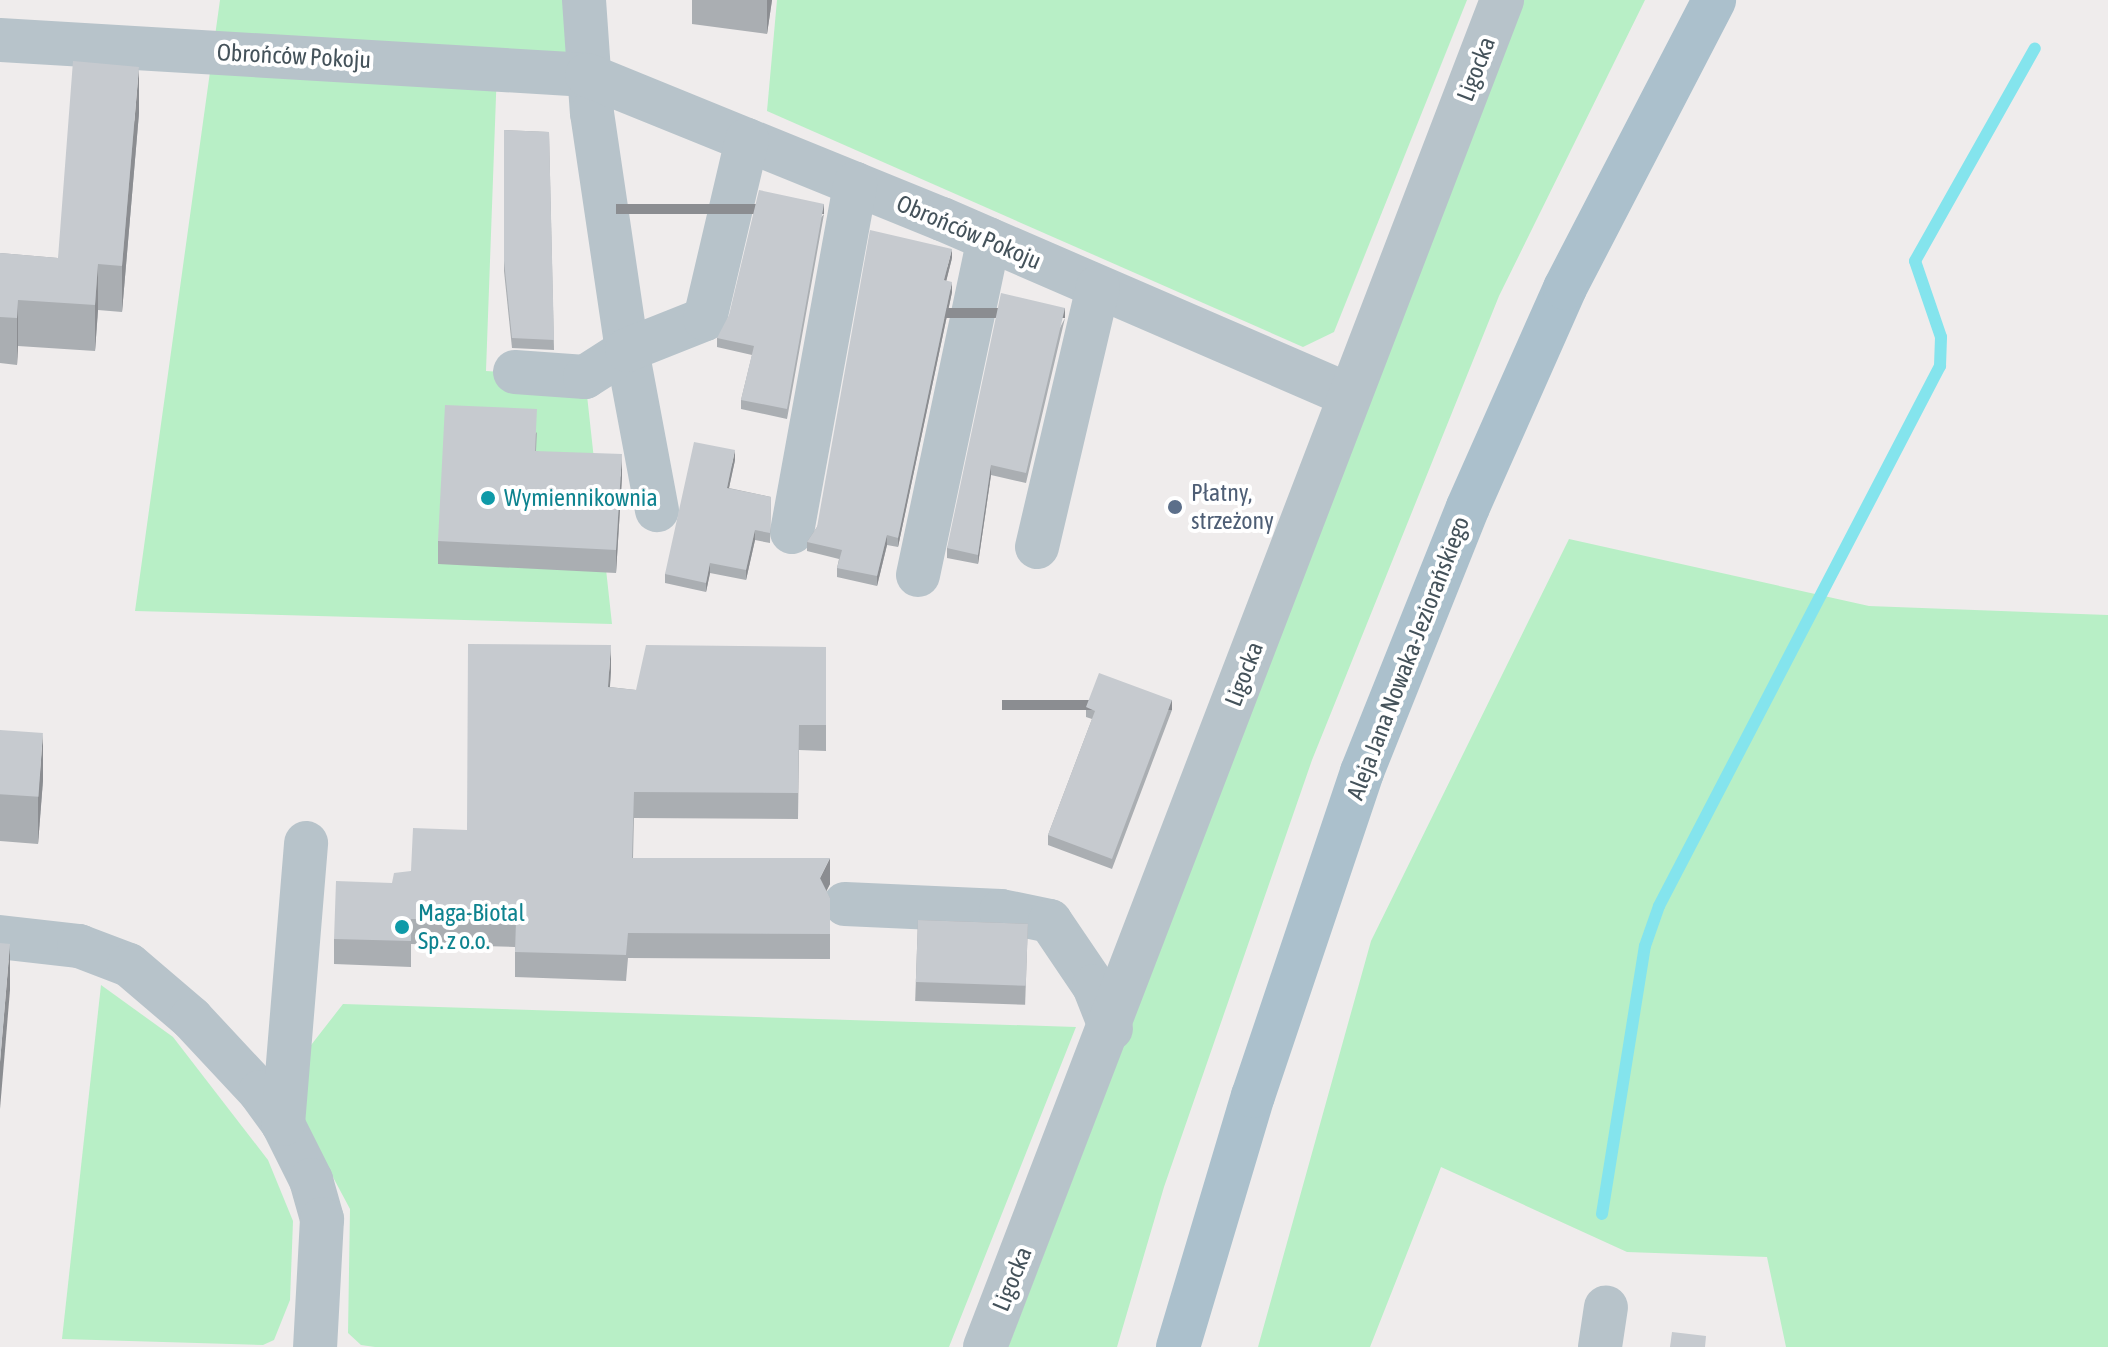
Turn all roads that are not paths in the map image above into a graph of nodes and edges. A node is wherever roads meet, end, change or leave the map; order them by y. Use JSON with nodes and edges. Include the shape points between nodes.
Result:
{"nodes":[{"id":1,"x":584,"y":0,"type":"edge"},
{"id":2,"x":1502,"y":0,"type":"edge"},
{"id":3,"x":1714,"y":0,"type":"edge"},
{"id":4,"x":0,"y":40,"type":"edge"},
{"id":5,"x":587,"y":75,"type":"junction"},
{"id":6,"x":747,"y":140,"type":"junction"},
{"id":7,"x":855,"y":184,"type":"junction"},
{"id":8,"x":989,"y":239,"type":"junction"},
{"id":9,"x":1098,"y":287,"type":"junction"},
{"id":10,"x":627,"y":350,"type":"junction"},
{"id":11,"x":515,"y":372,"type":"dead end"},
{"id":12,"x":1349,"y":395,"type":"junction"},
{"id":13,"x":657,"y":510,"type":"dead end"},
{"id":14,"x":792,"y":532,"type":"dead end"},
{"id":15,"x":1037,"y":547,"type":"dead end"},
{"id":16,"x":918,"y":575,"type":"dead end"},
{"id":17,"x":306,"y":843,"type":"dead end"},
{"id":18,"x":845,"y":904,"type":"dead end"},
{"id":19,"x":0,"y":937,"type":"edge"},
{"id":20,"x":1111,"y":1029,"type":"junction"},
{"id":21,"x":283,"y":1124,"type":"junction"},
{"id":22,"x":315,"y":1347,"type":"edge"},
{"id":23,"x":985,"y":1347,"type":"edge"},
{"id":24,"x":1178,"y":1347,"type":"edge"}],
"edges":[{"from":1,"to":5,"type":"street"},
{"from":2,"to":12,"type":"street","name":"Ligocka"},
{"from":3,"to":24,"type":"main road","name":"Aleja Jana Nowaka-Jeziorańskiego","via":[[1565,288],[1468,507],[1367,757],[1253,1096]]},
{"from":4,"to":5,"type":"street","name":"Obrońców Pokoju"},
{"from":5,"to":6,"type":"street","name":"Obrońców Pokoju"},
{"from":5,"to":10,"type":"street"},
{"from":6,"to":7,"type":"street","name":"Obrońców Pokoju"},
{"from":6,"to":10,"type":"street","via":[[705,319]]},
{"from":7,"to":8,"type":"street","name":"Obrońców Pokoju"},
{"from":7,"to":14,"type":"street"},
{"from":8,"to":9,"type":"street","name":"Obrońców Pokoju"},
{"from":8,"to":16,"type":"street"},
{"from":9,"to":12,"type":"street","name":"Obrońców Pokoju"},
{"from":9,"to":15,"type":"street"},
{"from":10,"to":11,"type":"street","via":[[585,377]]},
{"from":10,"to":13,"type":"street"},
{"from":12,"to":20,"type":"street","name":"Ligocka"},
{"from":17,"to":21,"type":"street"},
{"from":18,"to":20,"type":"street","via":[[1001,911],[1050,921],[1094,986]]},
{"from":19,"to":21,"type":"street","via":[[104,953],[151,979],[240,1069]]},
{"from":20,"to":23,"type":"street","name":"Ligocka"},
{"from":21,"to":22,"type":"street","via":[[311,1180],[322,1219]]}]}
